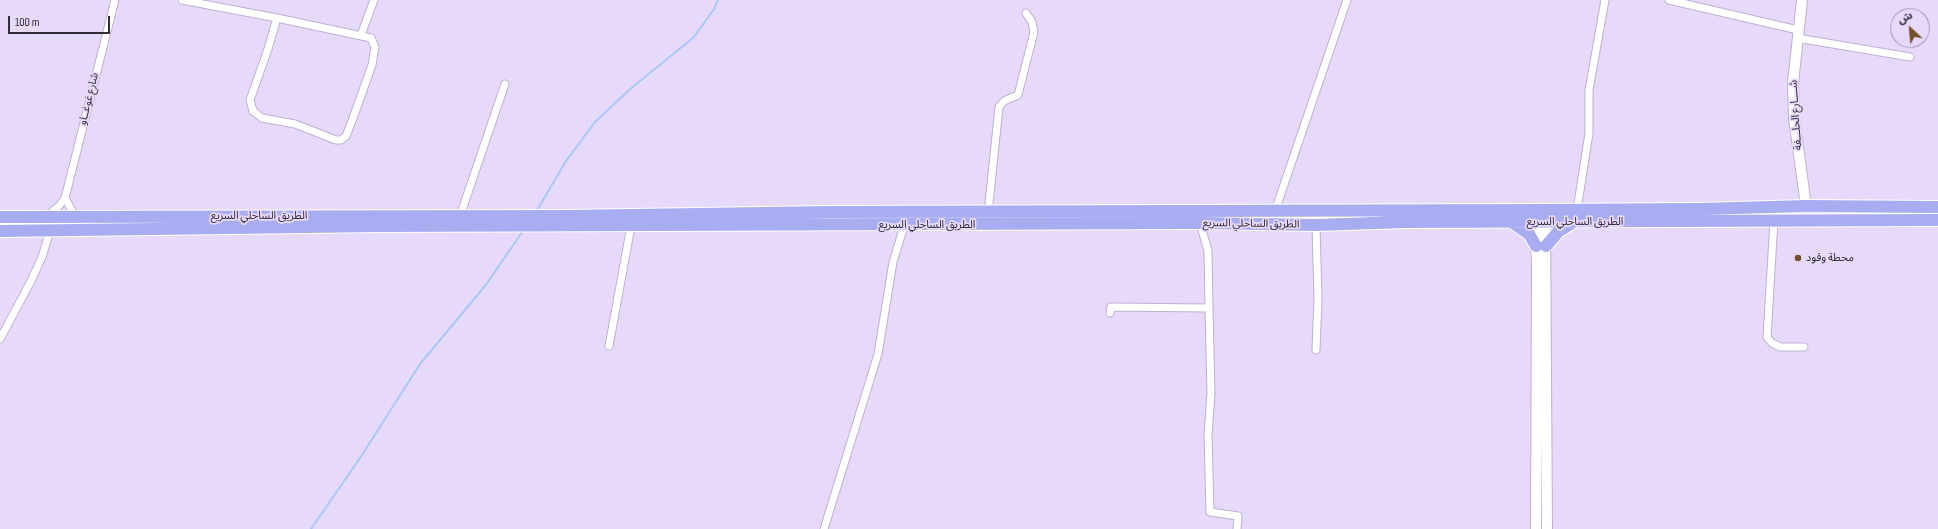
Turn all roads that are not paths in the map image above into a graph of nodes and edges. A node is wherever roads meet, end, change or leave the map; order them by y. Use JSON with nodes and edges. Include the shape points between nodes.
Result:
{"nodes":[{"id":1,"x":115,"y":0,"type":"edge"},
{"id":2,"x":182,"y":0,"type":"edge"},
{"id":3,"x":374,"y":0,"type":"edge"},
{"id":4,"x":1347,"y":0,"type":"edge"},
{"id":5,"x":1605,"y":0,"type":"edge"},
{"id":6,"x":1669,"y":0,"type":"edge"},
{"id":7,"x":1802,"y":0,"type":"edge"},
{"id":8,"x":1026,"y":13,"type":"dead end"},
{"id":9,"x":277,"y":18,"type":"junction"},
{"id":10,"x":1798,"y":34,"type":"junction"},
{"id":11,"x":361,"y":35,"type":"junction"},
{"id":12,"x":1910,"y":57,"type":"dead end"},
{"id":13,"x":505,"y":84,"type":"dead end"},
{"id":14,"x":64,"y":198,"type":"junction"},
{"id":15,"x":1806,"y":206,"type":"junction"},
{"id":16,"x":1938,"y":206,"type":"edge"},
{"id":17,"x":1577,"y":210,"type":"junction"},
{"id":18,"x":1275,"y":211,"type":"junction"},
{"id":19,"x":988,"y":213,"type":"junction"},
{"id":20,"x":75,"y":216,"type":"junction"},
{"id":21,"x":460,"y":216,"type":"junction"},
{"id":22,"x":1540,"y":216,"type":"junction"},
{"id":23,"x":0,"y":217,"type":"edge"},
{"id":24,"x":47,"y":217,"type":"junction"},
{"id":25,"x":1938,"y":220,"type":"edge"},
{"id":26,"x":518,"y":221,"type":"junction"},
{"id":27,"x":565,"y":221,"type":"junction"},
{"id":28,"x":1774,"y":221,"type":"junction"},
{"id":29,"x":1574,"y":222,"type":"junction"},
{"id":30,"x":1200,"y":223,"type":"junction"},
{"id":31,"x":1513,"y":223,"type":"junction"},
{"id":32,"x":1316,"y":225,"type":"junction"},
{"id":33,"x":631,"y":226,"type":"junction"},
{"id":34,"x":904,"y":226,"type":"junction"},
{"id":35,"x":0,"y":231,"type":"edge"},
{"id":36,"x":50,"y":231,"type":"junction"},
{"id":37,"x":1541,"y":246,"type":"junction"},
{"id":38,"x":1209,"y":308,"type":"junction"},
{"id":39,"x":1110,"y":313,"type":"dead end"},
{"id":40,"x":0,"y":339,"type":"edge"},
{"id":41,"x":609,"y":346,"type":"dead end"},
{"id":42,"x":1804,"y":347,"type":"dead end"},
{"id":43,"x":1316,"y":350,"type":"dead end"},
{"id":44,"x":1541,"y":479,"type":"junction"},
{"id":45,"x":824,"y":529,"type":"edge"},
{"id":46,"x":1236,"y":529,"type":"edge"},
{"id":47,"x":1536,"y":529,"type":"edge"},
{"id":48,"x":1547,"y":529,"type":"edge"}],
"edges":[{"from":1,"to":14,"type":"street","name":"شارع غوغــاو"},
{"from":2,"to":9,"type":"street"},
{"from":3,"to":11,"type":"street"},
{"from":4,"to":18,"type":"street"},
{"from":5,"to":17,"type":"street","via":[[1589,90],[1589,133]]},
{"from":6,"to":10,"type":"street"},
{"from":7,"to":10,"type":"street","name":"شــــارع الحلـــفة"},
{"from":8,"to":19,"type":"street","via":[[1032,22],[1034,32],[1018,95],[1004,101],[999,107]]},
{"from":9,"to":11,"type":"street"},
{"from":9,"to":11,"type":"street","via":[[250,100],[253,110],[262,118],[295,124],[336,140],[346,136],[372,65],[374,42],[371,38]]},
{"from":10,"to":12,"type":"street"},
{"from":10,"to":15,"type":"street","name":"شــــارع الحلـــفة","via":[[1793,83],[1794,118]]},
{"from":13,"to":21,"type":"street"},
{"from":14,"to":20,"type":"street"},
{"from":14,"to":24,"type":"street"},
{"from":15,"to":16,"type":"highway","name":"الطريق الساحلي السريع"},
{"from":15,"to":17,"type":"highway","name":"الطريق الساحلي السريع"},
{"from":17,"to":22,"type":"highway","name":"الطريق الساحلي السريع"},
{"from":18,"to":19,"type":"highway","name":"الطريق الساحلي السريع"},
{"from":18,"to":22,"type":"highway","name":"الطريق الساحلي السريع"},
{"from":19,"to":27,"type":"highway","name":"الطريق الساحلي السريع","via":[[831,212]]},
{"from":20,"to":21,"type":"highway","name":"الطريق الساحلي السريع"},
{"from":20,"to":24,"type":"highway","name":"الطريق الساحلي السريع"},
{"from":21,"to":26,"type":"highway","name":"الطريق الساحلي السريع"},
{"from":22,"to":29,"type":"highway","name":"الطريق الساحلي السريع"},
{"from":22,"to":31,"type":"highway","name":"الطريق الساحلي السريع"},
{"from":22,"to":37,"type":"street"},
{"from":23,"to":24,"type":"highway","name":"الطريق الساحلي السريع"},
{"from":25,"to":28,"type":"highway","name":"الطريق الساحلي السريع"},
{"from":26,"to":27,"type":"highway"},
{"from":26,"to":36,"type":"highway","name":"الطريق الساحلي السريع"},
{"from":27,"to":33,"type":"highway","name":"الطريق الساحلي السريع"},
{"from":28,"to":29,"type":"highway","name":"الطريق الساحلي السريع"},
{"from":28,"to":42,"type":"street","via":[[1767,337],[1780,347]]},
{"from":29,"to":37,"type":"highway"},
{"from":30,"to":32,"type":"highway","name":"الطريق الساحلي السريع"},
{"from":30,"to":34,"type":"highway","name":"الطريق الساحلي السريع"},
{"from":30,"to":38,"type":"street","via":[[1208,251]]},
{"from":31,"to":32,"type":"highway","name":"الطريق الساحلي السريع","via":[[1405,222]]},
{"from":31,"to":37,"type":"highway"},
{"from":32,"to":43,"type":"street"},
{"from":33,"to":34,"type":"highway","name":"الطريق الساحلي السريع"},
{"from":33,"to":41,"type":"street"},
{"from":34,"to":45,"type":"street","via":[[894,262],[878,354]]},
{"from":35,"to":36,"type":"highway","name":"الطريق الساحلي السريع"},
{"from":36,"to":40,"type":"street","via":[[31,281]]},
{"from":37,"to":44,"type":"street"},
{"from":38,"to":39,"type":"street","via":[[1111,307]]},
{"from":38,"to":46,"type":"street","via":[[1210,512],[1238,516]]},
{"from":44,"to":47,"type":"street"},
{"from":44,"to":48,"type":"street"}]}
